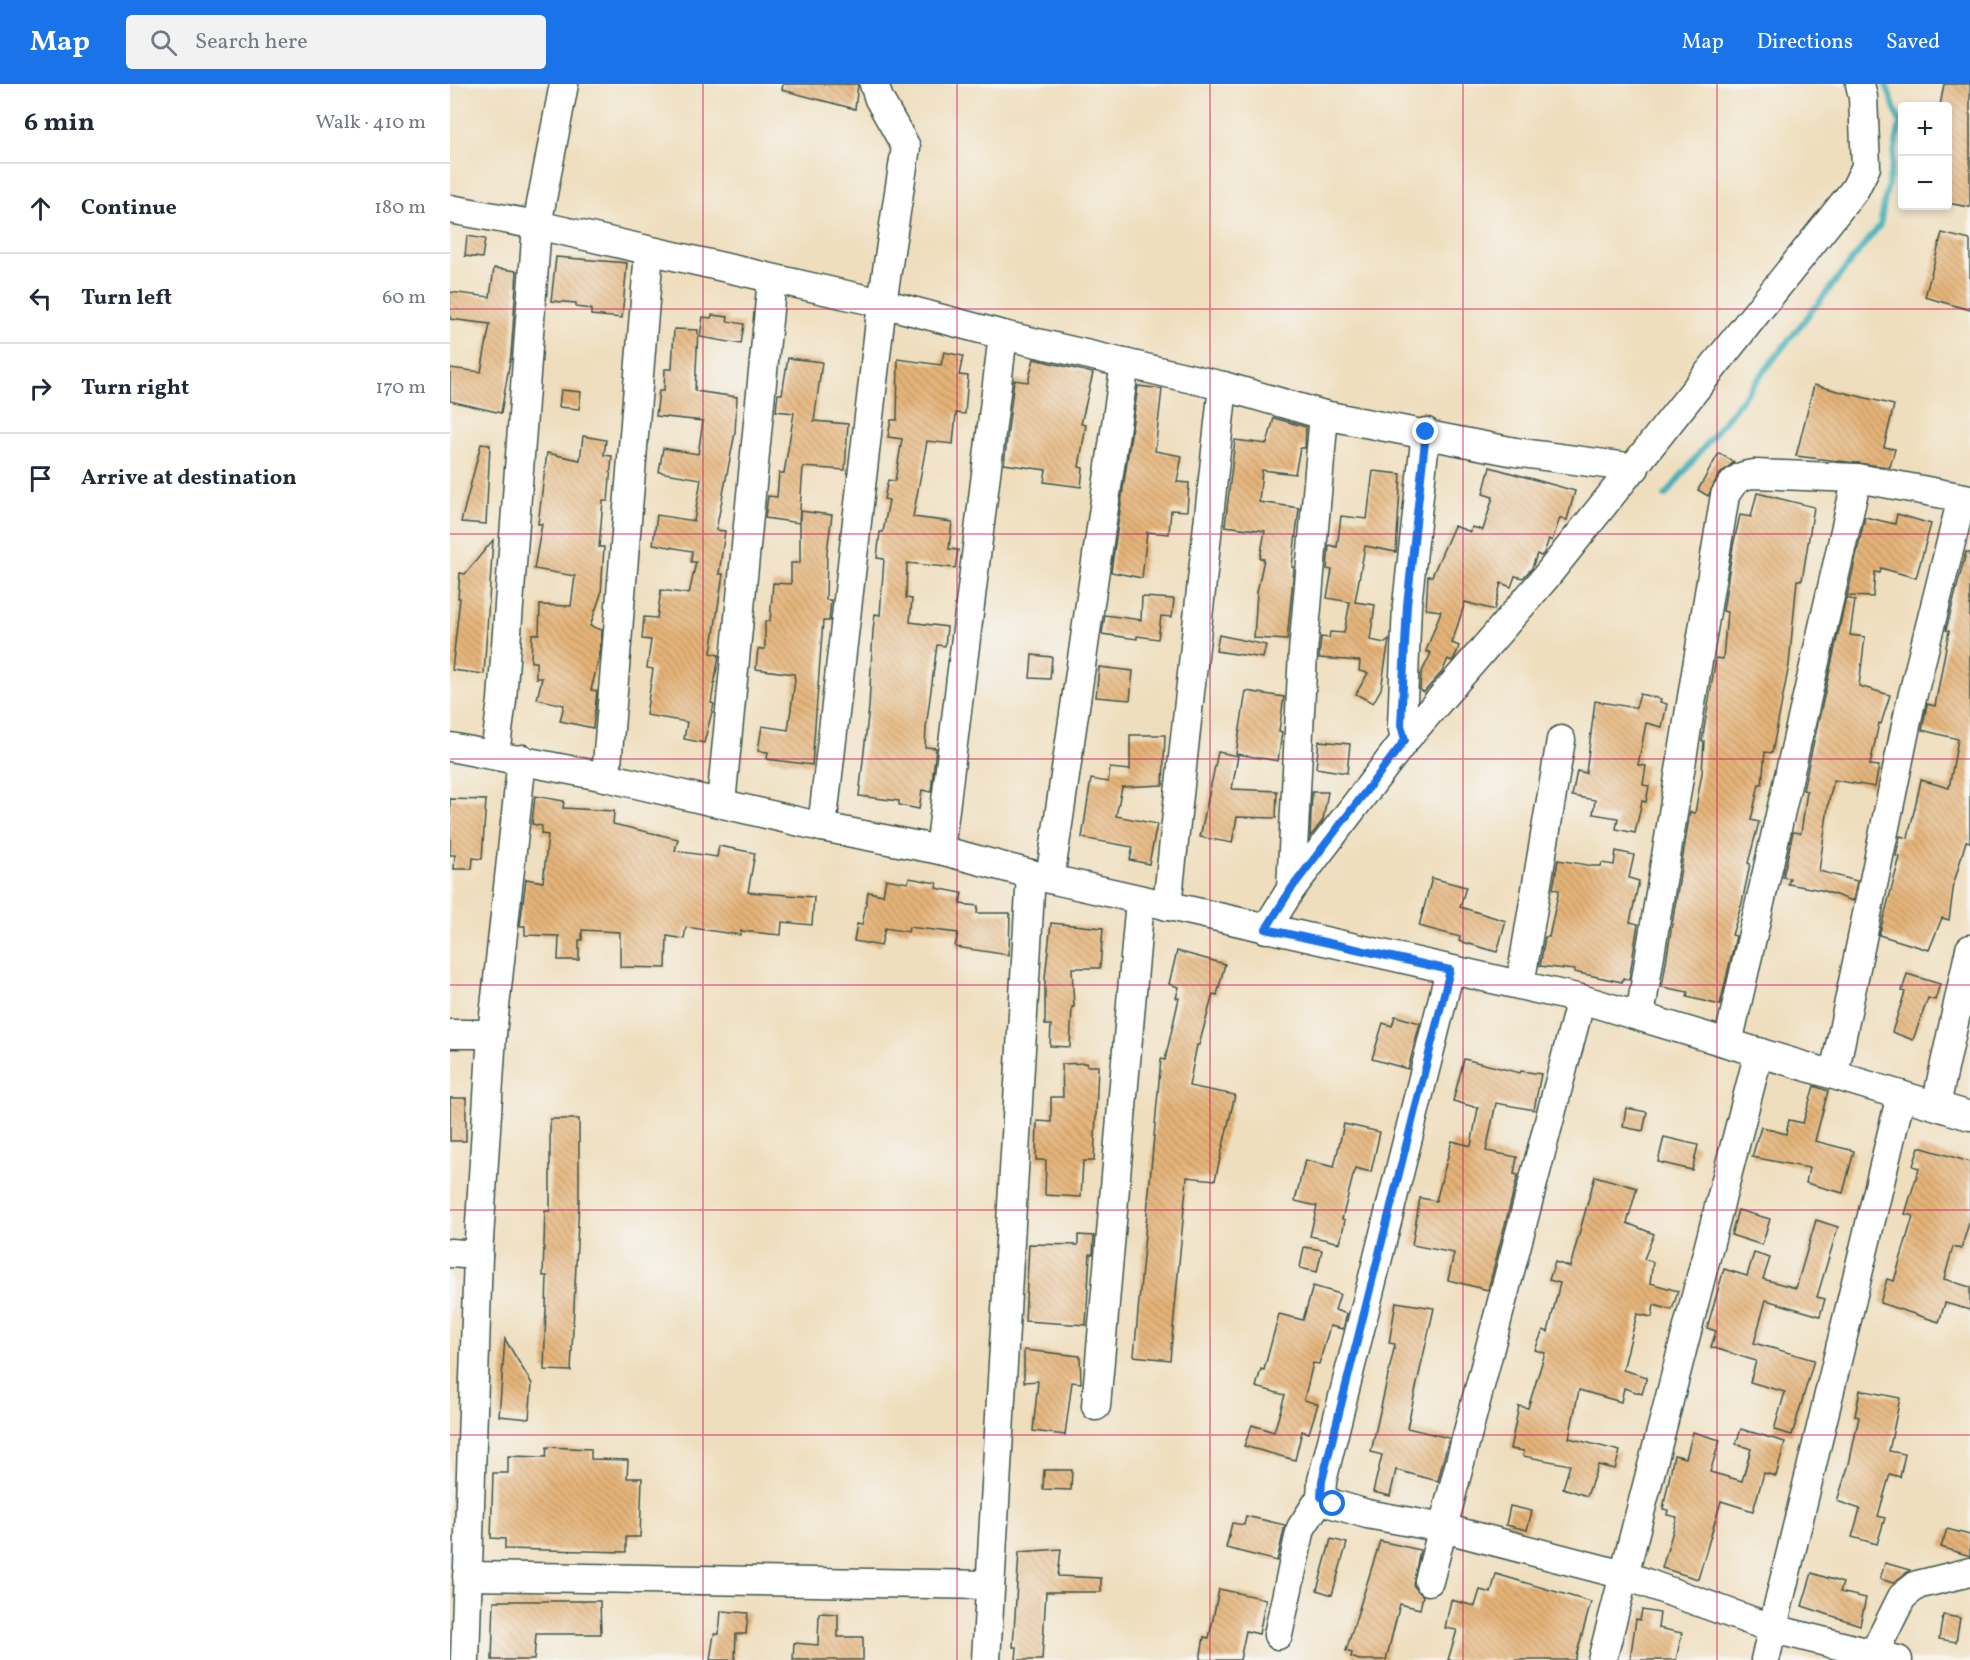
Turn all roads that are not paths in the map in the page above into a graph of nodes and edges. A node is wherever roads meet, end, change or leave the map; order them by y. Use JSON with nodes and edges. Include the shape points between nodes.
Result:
{"nodes":[{"id":1,"x":564,"y":84,"type":"edge"},
{"id":2,"x":874,"y":84,"type":"edge"},
{"id":3,"x":1860,"y":84,"type":"edge"},
{"id":4,"x":450,"y":209,"type":"edge"},
{"id":5,"x":537,"y":225,"type":"junction"},
{"id":6,"x":649,"y":252,"type":"junction"},
{"id":7,"x":772,"y":279,"type":"junction"},
{"id":8,"x":882,"y":303,"type":"junction"},
{"id":9,"x":1003,"y":335,"type":"junction"},
{"id":10,"x":1125,"y":363,"type":"junction"},
{"id":11,"x":1223,"y":386,"type":"junction"},
{"id":12,"x":1324,"y":415,"type":"junction"},
{"id":13,"x":1426,"y":432,"type":"junction"},
{"id":14,"x":1635,"y":468,"type":"junction"},
{"id":15,"x":1857,"y":478,"type":"junction"},
{"id":16,"x":1966,"y":499,"type":"edge"},
{"id":17,"x":1405,"y":740,"type":"junction"},
{"id":18,"x":1561,"y":740,"type":"dead end"},
{"id":19,"x":450,"y":747,"type":"edge"},
{"id":20,"x":508,"y":757,"type":"junction"},
{"id":21,"x":606,"y":777,"type":"junction"},
{"id":22,"x":721,"y":803,"type":"junction"},
{"id":23,"x":822,"y":827,"type":"junction"},
{"id":24,"x":940,"y":850,"type":"junction"},
{"id":25,"x":1041,"y":877,"type":"junction"},
{"id":26,"x":1291,"y":889,"type":"junction"},
{"id":27,"x":1153,"y":903,"type":"junction"},
{"id":28,"x":1266,"y":929,"type":"junction"},
{"id":29,"x":1970,"y":949,"type":"edge"},
{"id":30,"x":1450,"y":970,"type":"junction"},
{"id":31,"x":1520,"y":985,"type":"junction"},
{"id":32,"x":1581,"y":999,"type":"junction"},
{"id":33,"x":1640,"y":1016,"type":"junction"},
{"id":34,"x":450,"y":1034,"type":"edge"},
{"id":35,"x":492,"y":1034,"type":"junction"},
{"id":36,"x":1728,"y":1043,"type":"junction"},
{"id":37,"x":1759,"y":1052,"type":"junction"},
{"id":38,"x":1834,"y":1074,"type":"junction"},
{"id":39,"x":1901,"y":1095,"type":"junction"},
{"id":40,"x":1936,"y":1105,"type":"junction"},
{"id":41,"x":1970,"y":1116,"type":"edge"},
{"id":42,"x":450,"y":1253,"type":"edge"},
{"id":43,"x":478,"y":1255,"type":"junction"},
{"id":44,"x":1096,"y":1406,"type":"dead end"},
{"id":45,"x":1321,"y":1497,"type":"junction"},
{"id":46,"x":1443,"y":1528,"type":"junction"},
{"id":47,"x":1970,"y":1572,"type":"edge"},
{"id":48,"x":467,"y":1575,"type":"junction"},
{"id":49,"x":1624,"y":1575,"type":"junction"},
{"id":50,"x":1429,"y":1581,"type":"dead end"},
{"id":51,"x":990,"y":1585,"type":"junction"},
{"id":52,"x":1774,"y":1629,"type":"junction"},
{"id":53,"x":1278,"y":1635,"type":"dead end"},
{"id":54,"x":1886,"y":1657,"type":"edge"},
{"id":55,"x":465,"y":1660,"type":"edge"},
{"id":56,"x":986,"y":1660,"type":"edge"},
{"id":57,"x":1602,"y":1660,"type":"edge"},
{"id":58,"x":1765,"y":1660,"type":"edge"}],
"edges":[{"from":1,"to":5,"type":"street"},
{"from":2,"to":8,"type":"street","via":[[906,147]]},
{"from":3,"to":14,"type":"street","via":[[1866,166],[1856,189],[1802,252]]},
{"from":4,"to":5,"type":"street"},
{"from":5,"to":6,"type":"street"},
{"from":5,"to":20,"type":"street","via":[[502,700]]},
{"from":6,"to":7,"type":"street"},
{"from":6,"to":21,"type":"street"},
{"from":7,"to":8,"type":"street"},
{"from":7,"to":22,"type":"street"},
{"from":8,"to":9,"type":"street"},
{"from":8,"to":23,"type":"street"},
{"from":9,"to":10,"type":"street"},
{"from":9,"to":24,"type":"street"},
{"from":10,"to":11,"type":"street"},
{"from":10,"to":25,"type":"street"},
{"from":11,"to":12,"type":"street"},
{"from":11,"to":27,"type":"street"},
{"from":12,"to":13,"type":"street"},
{"from":12,"to":26,"type":"street","via":[[1303,652]]},
{"from":13,"to":14,"type":"street","via":[[1515,452]]},
{"from":13,"to":17,"type":"street","via":[[1407,605],[1401,725]]},
{"from":14,"to":17,"type":"street"},
{"from":15,"to":16,"type":"street"},
{"from":15,"to":33,"type":"street","via":[[1744,474],[1734,480],[1725,495]]},
{"from":15,"to":36,"type":"street"},
{"from":16,"to":38,"type":"street","via":[[1910,706]]},
{"from":17,"to":26,"type":"street"},
{"from":18,"to":31,"type":"street"},
{"from":19,"to":20,"type":"street"},
{"from":20,"to":21,"type":"street"},
{"from":20,"to":35,"type":"street"},
{"from":21,"to":22,"type":"street"},
{"from":22,"to":23,"type":"street"},
{"from":23,"to":24,"type":"street"},
{"from":24,"to":25,"type":"street"},
{"from":25,"to":27,"type":"street"},
{"from":25,"to":51,"type":"street"},
{"from":26,"to":28,"type":"street"},
{"from":27,"to":28,"type":"street"},
{"from":27,"to":44,"type":"street"},
{"from":28,"to":30,"type":"street"},
{"from":29,"to":40,"type":"street"},
{"from":30,"to":31,"type":"street"},
{"from":30,"to":45,"type":"street"},
{"from":31,"to":32,"type":"street"},
{"from":32,"to":33,"type":"street"},
{"from":32,"to":46,"type":"street"},
{"from":33,"to":36,"type":"street"},
{"from":34,"to":35,"type":"street"},
{"from":35,"to":43,"type":"street"},
{"from":36,"to":37,"type":"street"},
{"from":37,"to":38,"type":"street"},
{"from":37,"to":49,"type":"street"},
{"from":38,"to":39,"type":"street"},
{"from":39,"to":40,"type":"street"},
{"from":39,"to":52,"type":"street"},
{"from":40,"to":41,"type":"street"},
{"from":42,"to":43,"type":"street"},
{"from":43,"to":48,"type":"street"},
{"from":45,"to":46,"type":"street","via":[[1367,1514]]},
{"from":45,"to":53,"type":"street","via":[[1301,1527]]},
{"from":46,"to":49,"type":"street"},
{"from":46,"to":50,"type":"street"},
{"from":47,"to":54,"type":"street","via":[[1917,1585],[1902,1597]]},
{"from":48,"to":51,"type":"street"},
{"from":48,"to":55,"type":"street"},
{"from":49,"to":52,"type":"street"},
{"from":49,"to":57,"type":"street"},
{"from":51,"to":56,"type":"street"},
{"from":52,"to":54,"type":"street"},
{"from":52,"to":58,"type":"street"}]}
